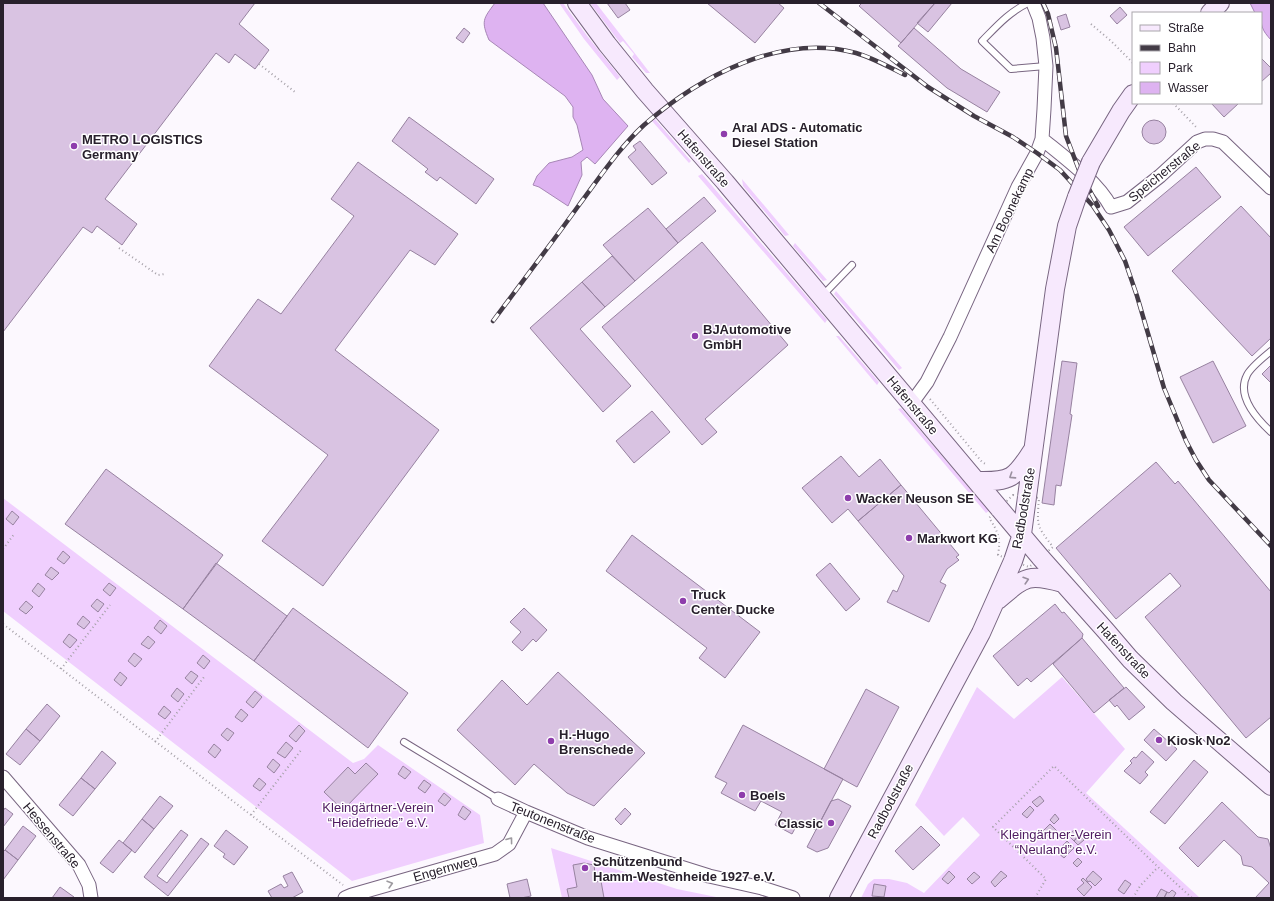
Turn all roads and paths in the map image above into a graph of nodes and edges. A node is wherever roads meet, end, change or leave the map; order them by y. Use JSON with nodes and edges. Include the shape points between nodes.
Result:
{"nodes":[{"id":1,"x":577,"y":3,"type":"edge"},
{"id":2,"x":1028,"y":3,"type":"edge"},
{"id":3,"x":1033,"y":3,"type":"edge"},
{"id":4,"x":1220,"y":3,"type":"edge"},
{"id":5,"x":1211,"y":12,"type":"edge"},
{"id":6,"x":1091,"y":24,"type":"dead end"},
{"id":7,"x":1132,"y":62,"type":"edge"},
{"id":8,"x":259,"y":64,"type":"dead end"},
{"id":9,"x":1046,"y":66,"type":"junction"},
{"id":10,"x":295,"y":92,"type":"dead end"},
{"id":11,"x":1132,"y":95,"type":"edge"},
{"id":12,"x":1174,"y":104,"type":"edge"},
{"id":13,"x":1205,"y":138,"type":"junction"},
{"id":14,"x":1042,"y":139,"type":"junction"},
{"id":15,"x":1271,"y":188,"type":"edge"},
{"id":16,"x":119,"y":248,"type":"dead end"},
{"id":17,"x":852,"y":264,"type":"dead end"},
{"id":18,"x":165,"y":274,"type":"dead end"},
{"id":19,"x":821,"y":297,"type":"junction"},
{"id":20,"x":1271,"y":350,"type":"edge"},
{"id":21,"x":916,"y":396,"type":"junction"},
{"id":22,"x":1271,"y":432,"type":"edge"},
{"id":23,"x":1034,"y":448,"type":"junction"},
{"id":24,"x":990,"y":467,"type":"dead end"},
{"id":25,"x":977,"y":480,"type":"junction"},
{"id":26,"x":15,"y":533,"type":"dead end"},
{"id":27,"x":1022,"y":534,"type":"junction"},
{"id":28,"x":3,"y":549,"type":"edge"},
{"id":29,"x":1063,"y":583,"type":"junction"},
{"id":30,"x":995,"y":602,"type":"junction"},
{"id":31,"x":110,"y":605,"type":"dead end"},
{"id":32,"x":3,"y":624,"type":"edge"},
{"id":33,"x":61,"y":669,"type":"junction"},
{"id":34,"x":204,"y":677,"type":"dead end"},
{"id":35,"x":155,"y":742,"type":"junction"},
{"id":36,"x":404,"y":742,"type":"dead end"},
{"id":37,"x":302,"y":749,"type":"dead end"},
{"id":38,"x":3,"y":777,"type":"edge"},
{"id":39,"x":1271,"y":786,"type":"edge"},
{"id":40,"x":498,"y":799,"type":"joint"},
{"id":41,"x":526,"y":812,"type":"junction"},
{"id":42,"x":251,"y":815,"type":"junction"},
{"id":43,"x":1158,"y":867,"type":"junction"},
{"id":44,"x":348,"y":896,"type":"edge"},
{"id":45,"x":91,"y":898,"type":"edge"},
{"id":46,"x":793,"y":898,"type":"edge"},
{"id":47,"x":839,"y":898,"type":"edge"},
{"id":48,"x":1035,"y":898,"type":"edge"},
{"id":49,"x":1133,"y":898,"type":"edge"},
{"id":50,"x":1192,"y":898,"type":"edge"}],
"edges":[{"from":1,"to":19,"type":"street","name":"Hafenstraße","via":[[645,91]]},
{"from":2,"to":9,"type":"lane","via":[[1018,8],[982,41],[1011,69]]},
{"from":3,"to":9,"type":"street","name":"Am Boonekamp","via":[[1039,18]]},
{"from":4,"to":5,"type":"street"},
{"from":6,"to":7,"type":"path"},
{"from":8,"to":10,"type":"path"},
{"from":9,"to":14,"type":"street","name":"Am Boonekamp"},
{"from":11,"to":23,"type":"street","name":"Radbodstraße","bridge":true,"via":[[1091,162],[1067,226],[1055,289]]},
{"from":12,"to":13,"type":"path"},
{"from":13,"to":14,"type":"street","name":"Speicherstraße","via":[[1127,202],[1110,207],[1105,196],[1079,170]]},
{"from":13,"to":15,"type":"street","name":"Speicherstraße","via":[[1223,142]]},
{"from":14,"to":21,"type":"street","name":"Am Boonekamp","via":[[950,337],[927,382]]},
{"from":16,"to":18,"type":"path","via":[[158,275]]},
{"from":17,"to":19,"type":"lane"},
{"from":19,"to":21,"type":"street","name":"Hafenstraße"},
{"from":20,"to":22,"type":"lane","via":[[1247,375],[1244,391],[1256,416]]},
{"from":21,"to":24,"type":"path"},
{"from":21,"to":25,"type":"street","name":"Hafenstraße"},
{"from":23,"to":25,"type":"street","one_way":true,"via":[[1021,468],[1010,478],[999,481]]},
{"from":23,"to":27,"type":"street","name":"Radbodstraße"},
{"from":25,"to":27,"type":"street","name":"Hafenstraße"},
{"from":26,"to":28,"type":"path"},
{"from":27,"to":29,"type":"street","name":"Hafenstraße"},
{"from":27,"to":30,"type":"street","name":"Radbodstraße"},
{"from":30,"to":29,"type":"street","one_way":true,"via":[[1024,579],[1045,578]]},
{"from":29,"to":39,"type":"street","name":"Hafenstraße","via":[[1130,659],[1174,702]]},
{"from":30,"to":47,"type":"street","name":"Radbodstraße","via":[[981,633]]},
{"from":31,"to":33,"type":"path"},
{"from":32,"to":33,"type":"path"},
{"from":33,"to":35,"type":"path"},
{"from":34,"to":35,"type":"path"},
{"from":35,"to":42,"type":"path"},
{"from":36,"to":40,"type":"lane"},
{"from":37,"to":42,"type":"path"},
{"from":38,"to":45,"type":"street","name":"Hessenstraße","via":[[79,865],[89,885]]},
{"from":40,"to":41,"type":"street","name":"Teutonenstraße"},
{"from":44,"to":41,"type":"street","name":"Engernweg","one_way":true,"via":[[495,854],[508,844]]},
{"from":41,"to":46,"type":"street","name":"Teutonenstraße","via":[[588,838],[709,876]]},
{"from":42,"to":44,"type":"path","via":[[341,883]]},
{"from":43,"to":48,"type":"path","via":[[1054,766],[993,827],[1046,879]]},
{"from":43,"to":49,"type":"path","via":[[1140,886]]},
{"from":43,"to":50,"type":"path"}]}
